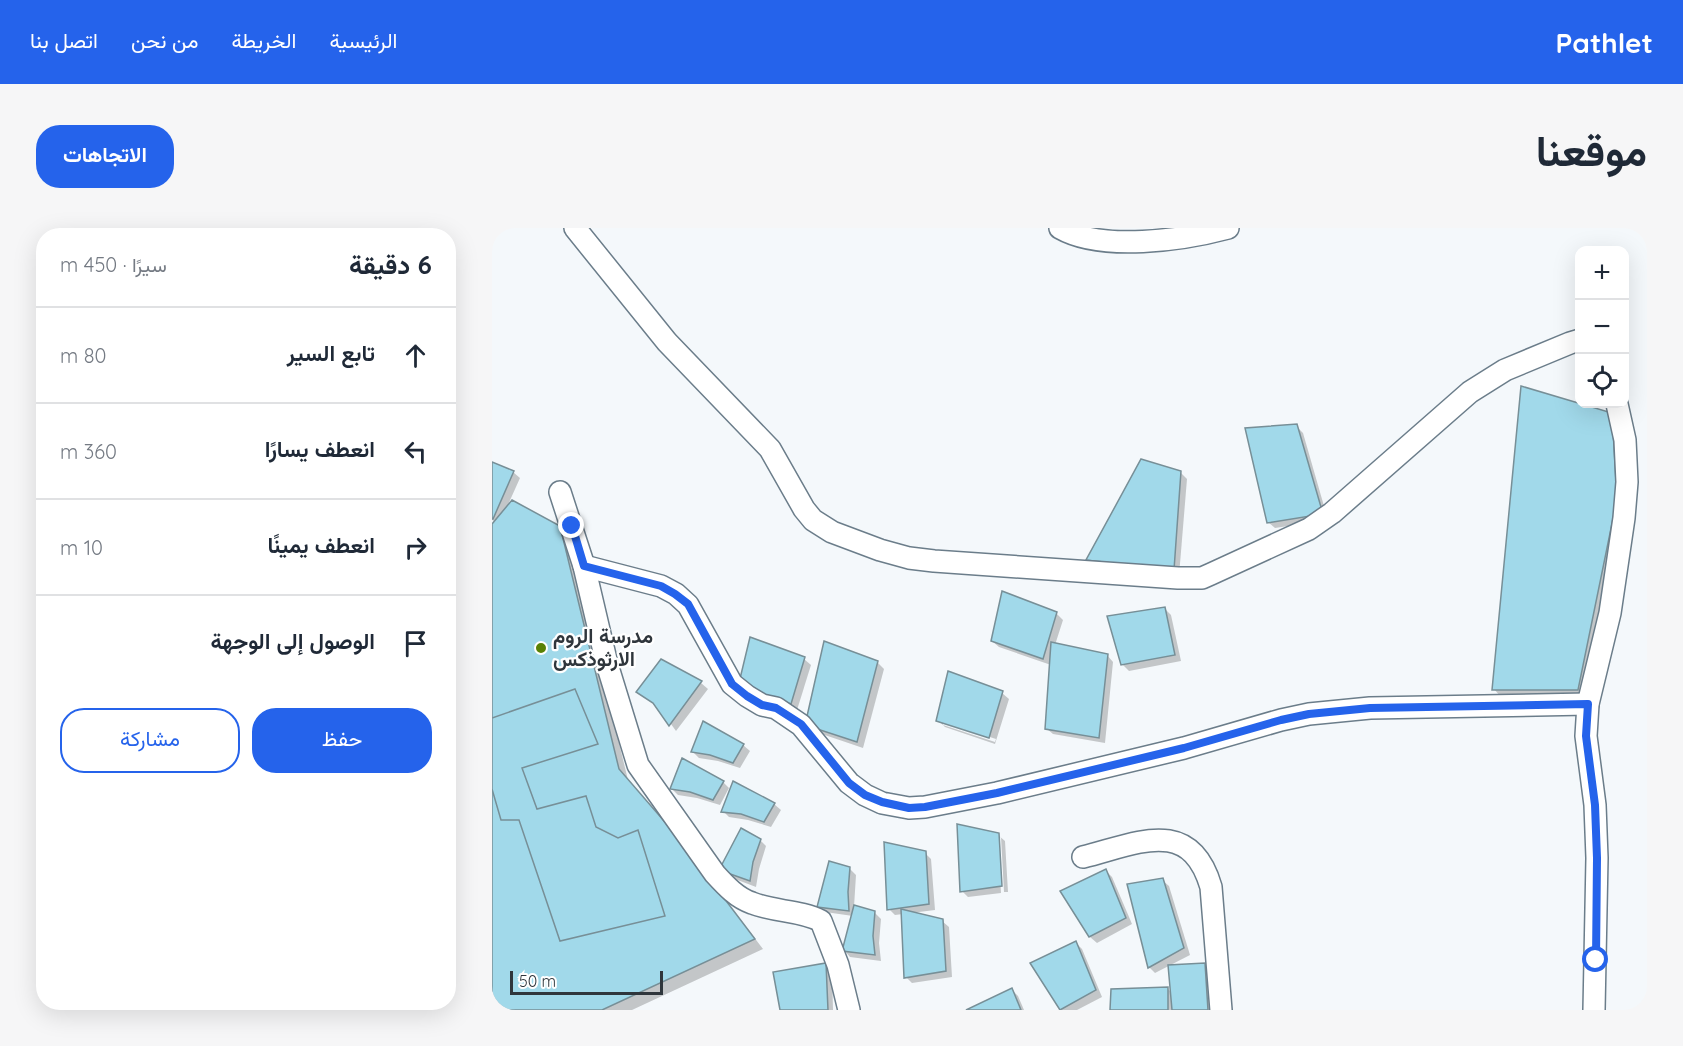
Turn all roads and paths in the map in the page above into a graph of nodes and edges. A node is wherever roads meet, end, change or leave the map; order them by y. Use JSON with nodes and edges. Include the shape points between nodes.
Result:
{"nodes":[{"id":1,"x":575,"y":228,"type":"edge"},
{"id":2,"x":1060,"y":228,"type":"edge"},
{"id":3,"x":1228,"y":228,"type":"edge"},
{"id":4,"x":1575,"y":342,"type":"edge"},
{"id":5,"x":1618,"y":408,"type":"edge"},
{"id":6,"x":560,"y":492,"type":"dead end"},
{"id":7,"x":584,"y":566,"type":"junction"},
{"id":8,"x":1588,"y":704,"type":"junction"},
{"id":9,"x":1083,"y":857,"type":"dead end"},
{"id":10,"x":849,"y":1010,"type":"edge"},
{"id":11,"x":1221,"y":1010,"type":"edge"},
{"id":12,"x":1594,"y":1010,"type":"edge"}],
"edges":[{"from":1,"to":4,"type":"street","via":[[667,342],[770,449],[813,520],[880,550],[934,561],[1202,578],[1309,529],[1470,392],[1505,370]]},
{"from":2,"to":3,"type":"street","via":[[1099,240],[1131,241],[1208,234]]},
{"from":5,"to":8,"type":"street","via":[[1628,482],[1610,613]]},
{"from":6,"to":7,"type":"street"},
{"from":7,"to":8,"type":"street","via":[[661,586],[675,594],[688,604],[732,684],[762,705],[776,708],[801,724],[849,783],[865,795],[909,808],[997,793],[1309,714],[1370,708]]},
{"from":7,"to":10,"type":"street","via":[[607,664],[638,765],[715,874],[730,889],[753,904],[821,921],[838,964]]},
{"from":8,"to":12,"type":"street","via":[[1586,736],[1597,858]]},
{"from":9,"to":11,"type":"street","via":[[1158,838],[1176,842],[1197,857],[1211,887]]}]}
